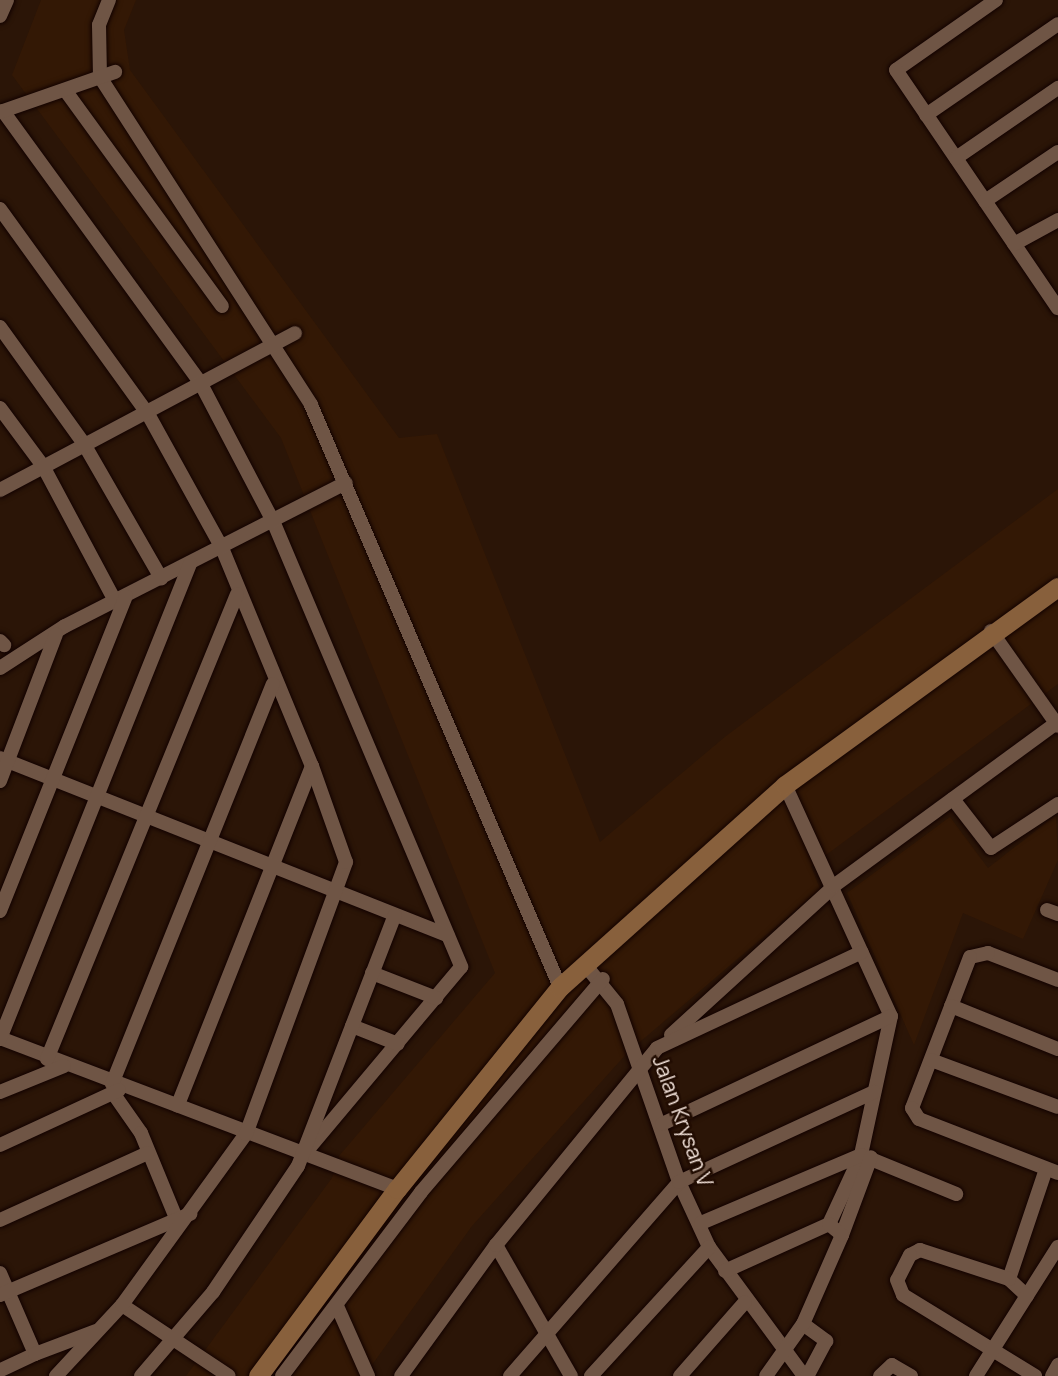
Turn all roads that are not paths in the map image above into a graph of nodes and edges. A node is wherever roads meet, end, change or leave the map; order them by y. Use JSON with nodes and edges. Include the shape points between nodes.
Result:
{"nodes":[{"id":1,"x":6,"y":0,"type":"edge"},
{"id":2,"x":109,"y":0,"type":"edge"},
{"id":3,"x":996,"y":0,"type":"edge"},
{"id":4,"x":0,"y":16,"type":"edge"},
{"id":5,"x":1058,"y":24,"type":"edge"},
{"id":6,"x":108,"y":75,"type":"junction"},
{"id":7,"x":1058,"y":89,"type":"edge"},
{"id":8,"x":65,"y":90,"type":"junction"},
{"id":9,"x":2,"y":112,"type":"edge"},
{"id":10,"x":926,"y":115,"type":"junction"},
{"id":11,"x":1058,"y":152,"type":"edge"},
{"id":12,"x":956,"y":158,"type":"junction"},
{"id":13,"x":1058,"y":161,"type":"edge"},
{"id":14,"x":985,"y":201,"type":"junction"},
{"id":15,"x":0,"y":209,"type":"edge"},
{"id":16,"x":1058,"y":220,"type":"edge"},
{"id":17,"x":1014,"y":243,"type":"junction"},
{"id":18,"x":1058,"y":279,"type":"edge"},
{"id":19,"x":1044,"y":287,"type":"junction"},
{"id":20,"x":222,"y":306,"type":"dead end"},
{"id":21,"x":1058,"y":308,"type":"edge"},
{"id":22,"x":0,"y":327,"type":"edge"},
{"id":23,"x":295,"y":333,"type":"dead end"},
{"id":24,"x":271,"y":345,"type":"junction"},
{"id":25,"x":201,"y":384,"type":"junction"},
{"id":26,"x":0,"y":408,"type":"edge"},
{"id":27,"x":148,"y":414,"type":"junction"},
{"id":28,"x":84,"y":444,"type":"junction"},
{"id":29,"x":43,"y":466,"type":"junction"},
{"id":30,"x":346,"y":483,"type":"junction"},
{"id":31,"x":0,"y":490,"type":"edge"},
{"id":32,"x":273,"y":521,"type":"junction"},
{"id":33,"x":222,"y":548,"type":"junction"},
{"id":34,"x":190,"y":564,"type":"junction"},
{"id":35,"x":161,"y":578,"type":"junction"},
{"id":36,"x":1058,"y":587,"type":"edge"},
{"id":37,"x":237,"y":594,"type":"junction"},
{"id":38,"x":121,"y":599,"type":"junction"},
{"id":39,"x":991,"y":631,"type":"junction"},
{"id":40,"x":56,"y":634,"type":"junction"},
{"id":41,"x":0,"y":668,"type":"edge"},
{"id":42,"x":273,"y":684,"type":"junction"},
{"id":43,"x":1058,"y":724,"type":"edge"},
{"id":44,"x":4,"y":759,"type":"edge"},
{"id":45,"x":312,"y":766,"type":"junction"},
{"id":46,"x":55,"y":779,"type":"junction"},
{"id":47,"x":0,"y":780,"type":"edge"},
{"id":48,"x":785,"y":785,"type":"junction"},
{"id":49,"x":97,"y":796,"type":"junction"},
{"id":50,"x":953,"y":799,"type":"junction"},
{"id":51,"x":1058,"y":804,"type":"edge"},
{"id":52,"x":145,"y":815,"type":"junction"},
{"id":53,"x":209,"y":841,"type":"junction"},
{"id":54,"x":272,"y":866,"type":"junction"},
{"id":55,"x":835,"y":885,"type":"junction"},
{"id":56,"x":336,"y":892,"type":"junction"},
{"id":57,"x":0,"y":911,"type":"edge"},
{"id":58,"x":395,"y":915,"type":"junction"},
{"id":59,"x":447,"y":935,"type":"junction"},
{"id":60,"x":862,"y":952,"type":"junction"},
{"id":61,"x":586,"y":966,"type":"junction"},
{"id":62,"x":372,"y":973,"type":"junction"},
{"id":63,"x":603,"y":979,"type":"junction"},
{"id":64,"x":1058,"y":980,"type":"edge"},
{"id":65,"x":560,"y":987,"type":"junction"},
{"id":66,"x":436,"y":998,"type":"junction"},
{"id":67,"x":951,"y":1006,"type":"junction"},
{"id":68,"x":891,"y":1016,"type":"junction"},
{"id":69,"x":352,"y":1026,"type":"junction"},
{"id":70,"x":1,"y":1038,"type":"edge"},
{"id":71,"x":398,"y":1044,"type":"junction"},
{"id":72,"x":657,"y":1048,"type":"junction"},
{"id":73,"x":1058,"y":1049,"type":"edge"},
{"id":74,"x":47,"y":1059,"type":"junction"},
{"id":75,"x":930,"y":1060,"type":"junction"},
{"id":76,"x":64,"y":1066,"type":"junction"},
{"id":77,"x":642,"y":1069,"type":"junction"},
{"id":78,"x":115,"y":1089,"type":"junction"},
{"id":79,"x":0,"y":1092,"type":"edge"},
{"id":80,"x":874,"y":1092,"type":"junction"},
{"id":81,"x":178,"y":1105,"type":"junction"},
{"id":82,"x":1058,"y":1107,"type":"edge"},
{"id":83,"x":662,"y":1125,"type":"junction"},
{"id":84,"x":246,"y":1134,"type":"junction"},
{"id":85,"x":0,"y":1145,"type":"edge"},
{"id":86,"x":148,"y":1153,"type":"junction"},
{"id":87,"x":303,"y":1154,"type":"junction"},
{"id":88,"x":866,"y":1156,"type":"junction"},
{"id":89,"x":1052,"y":1171,"type":"edge"},
{"id":90,"x":679,"y":1182,"type":"junction"},
{"id":91,"x":400,"y":1186,"type":"junction"},
{"id":92,"x":421,"y":1192,"type":"junction"},
{"id":93,"x":956,"y":1194,"type":"dead end"},
{"id":94,"x":183,"y":1216,"type":"junction"},
{"id":95,"x":0,"y":1220,"type":"edge"},
{"id":96,"x":701,"y":1223,"type":"junction"},
{"id":97,"x":830,"y":1224,"type":"junction"},
{"id":98,"x":842,"y":1236,"type":"junction"},
{"id":99,"x":496,"y":1245,"type":"junction"},
{"id":100,"x":709,"y":1247,"type":"junction"},
{"id":101,"x":1058,"y":1247,"type":"edge"},
{"id":102,"x":725,"y":1271,"type":"junction"},
{"id":103,"x":0,"y":1273,"type":"edge"},
{"id":104,"x":1009,"y":1279,"type":"junction"},
{"id":105,"x":4,"y":1293,"type":"edge"},
{"id":106,"x":1027,"y":1296,"type":"junction"},
{"id":107,"x":745,"y":1302,"type":"junction"},
{"id":108,"x":122,"y":1305,"type":"junction"},
{"id":109,"x":337,"y":1306,"type":"junction"},
{"id":110,"x":803,"y":1324,"type":"junction"},
{"id":111,"x":101,"y":1329,"type":"junction"},
{"id":112,"x":544,"y":1337,"type":"junction"},
{"id":113,"x":174,"y":1340,"type":"junction"},
{"id":114,"x":993,"y":1349,"type":"junction"},
{"id":115,"x":786,"y":1353,"type":"junction"},
{"id":116,"x":35,"y":1354,"type":"junction"},
{"id":117,"x":1058,"y":1365,"type":"edge"},
{"id":118,"x":0,"y":1370,"type":"edge"},
{"id":119,"x":56,"y":1376,"type":"edge"},
{"id":120,"x":141,"y":1376,"type":"edge"},
{"id":121,"x":229,"y":1376,"type":"edge"},
{"id":122,"x":258,"y":1376,"type":"edge"},
{"id":123,"x":282,"y":1376,"type":"edge"},
{"id":124,"x":368,"y":1376,"type":"edge"},
{"id":125,"x":401,"y":1376,"type":"edge"},
{"id":126,"x":510,"y":1376,"type":"edge"},
{"id":127,"x":571,"y":1376,"type":"edge"},
{"id":128,"x":591,"y":1376,"type":"edge"},
{"id":129,"x":680,"y":1376,"type":"edge"},
{"id":130,"x":766,"y":1376,"type":"edge"},
{"id":131,"x":806,"y":1376,"type":"edge"},
{"id":132,"x":880,"y":1376,"type":"edge"},
{"id":133,"x":911,"y":1376,"type":"edge"},
{"id":134,"x":976,"y":1376,"type":"edge"},
{"id":135,"x":1035,"y":1376,"type":"edge"},
{"id":136,"x":1052,"y":1376,"type":"edge"}],
"edges":[{"from":1,"to":4,"type":"street"},
{"from":2,"to":6,"type":"street","via":[[98,38]]},
{"from":3,"to":10,"type":"street","via":[[896,70]]},
{"from":5,"to":10,"type":"street"},
{"from":6,"to":8,"type":"street"},
{"from":6,"to":24,"type":"street"},
{"from":7,"to":12,"type":"street"},
{"from":8,"to":9,"type":"street"},
{"from":8,"to":20,"type":"street"},
{"from":9,"to":25,"type":"street"},
{"from":10,"to":12,"type":"street"},
{"from":11,"to":14,"type":"street"},
{"from":12,"to":14,"type":"street"},
{"from":13,"to":14,"type":"street"},
{"from":14,"to":17,"type":"street"},
{"from":15,"to":27,"type":"street"},
{"from":16,"to":17,"type":"street"},
{"from":17,"to":19,"type":"street"},
{"from":18,"to":19,"type":"street"},
{"from":19,"to":21,"type":"street"},
{"from":22,"to":28,"type":"street"},
{"from":23,"to":24,"type":"street"},
{"from":24,"to":25,"type":"street"},
{"from":24,"to":30,"type":"street","via":[[312,405]]},
{"from":25,"to":27,"type":"street"},
{"from":25,"to":32,"type":"street"},
{"from":26,"to":29,"type":"street"},
{"from":27,"to":28,"type":"street"},
{"from":27,"to":33,"type":"street"},
{"from":28,"to":29,"type":"street"},
{"from":28,"to":35,"type":"street"},
{"from":29,"to":31,"type":"street"},
{"from":29,"to":38,"type":"street"},
{"from":30,"to":32,"type":"street"},
{"from":30,"to":65,"type":"street"},
{"from":32,"to":33,"type":"street"},
{"from":32,"to":59,"type":"street"},
{"from":33,"to":34,"type":"street"},
{"from":33,"to":37,"type":"street"},
{"from":34,"to":35,"type":"street"},
{"from":34,"to":49,"type":"street"},
{"from":35,"to":38,"type":"street"},
{"from":36,"to":39,"type":"street"},
{"from":37,"to":42,"type":"street"},
{"from":37,"to":52,"type":"street"},
{"from":38,"to":40,"type":"street"},
{"from":38,"to":46,"type":"street"},
{"from":39,"to":43,"type":"street"},
{"from":39,"to":48,"type":"street"},
{"from":40,"to":41,"type":"street"},
{"from":40,"to":44,"type":"street"},
{"from":42,"to":45,"type":"street"},
{"from":42,"to":53,"type":"street"},
{"from":43,"to":50,"type":"street"},
{"from":44,"to":46,"type":"street"},
{"from":44,"to":47,"type":"street"},
{"from":45,"to":54,"type":"street"},
{"from":45,"to":56,"type":"street","via":[[346,862]]},
{"from":46,"to":49,"type":"street"},
{"from":46,"to":57,"type":"street"},
{"from":48,"to":55,"type":"street"},
{"from":48,"to":61,"type":"street"},
{"from":49,"to":52,"type":"street"},
{"from":49,"to":70,"type":"street"},
{"from":50,"to":51,"type":"street","via":[[991,848]]},
{"from":50,"to":55,"type":"street"},
{"from":52,"to":53,"type":"street"},
{"from":52,"to":74,"type":"street"},
{"from":53,"to":54,"type":"street"},
{"from":53,"to":78,"type":"street"},
{"from":54,"to":56,"type":"street"},
{"from":54,"to":81,"type":"street"},
{"from":55,"to":60,"type":"street"},
{"from":55,"to":72,"type":"street"},
{"from":56,"to":58,"type":"street"},
{"from":56,"to":84,"type":"street"},
{"from":58,"to":59,"type":"street"},
{"from":58,"to":62,"type":"street"},
{"from":59,"to":66,"type":"street","via":[[461,967]]},
{"from":60,"to":68,"type":"street"},
{"from":60,"to":72,"type":"street"},
{"from":61,"to":63,"type":"street"},
{"from":61,"to":65,"type":"street"},
{"from":62,"to":66,"type":"street"},
{"from":62,"to":69,"type":"street"},
{"from":63,"to":77,"type":"street","name":"Jalan Krysan V"},
{"from":63,"to":92,"type":"street"},
{"from":64,"to":67,"type":"street","via":[[979,953],[970,957]]},
{"from":65,"to":91,"type":"street"},
{"from":66,"to":71,"type":"street"},
{"from":67,"to":73,"type":"street"},
{"from":67,"to":75,"type":"street"},
{"from":68,"to":80,"type":"street"},
{"from":68,"to":83,"type":"street"},
{"from":69,"to":71,"type":"street"},
{"from":69,"to":87,"type":"street"},
{"from":70,"to":74,"type":"street"},
{"from":71,"to":87,"type":"street"},
{"from":72,"to":77,"type":"street"},
{"from":74,"to":76,"type":"street"},
{"from":75,"to":82,"type":"street"},
{"from":75,"to":89,"type":"street","via":[[913,1101],[916,1116]]},
{"from":76,"to":78,"type":"street"},
{"from":76,"to":79,"type":"street"},
{"from":77,"to":83,"type":"street","name":"Jalan Krysan V"},
{"from":77,"to":99,"type":"street"},
{"from":78,"to":81,"type":"street"},
{"from":78,"to":85,"type":"street"},
{"from":78,"to":86,"type":"street"},
{"from":80,"to":88,"type":"street"},
{"from":80,"to":90,"type":"street"},
{"from":81,"to":84,"type":"street"},
{"from":83,"to":90,"type":"street","name":"Jalan Krysan V"},
{"from":84,"to":87,"type":"street"},
{"from":84,"to":94,"type":"street"},
{"from":86,"to":94,"type":"street"},
{"from":86,"to":95,"type":"street"},
{"from":87,"to":91,"type":"street"},
{"from":87,"to":113,"type":"street","via":[[263,1223]]},
{"from":88,"to":93,"type":"street"},
{"from":88,"to":96,"type":"street"},
{"from":88,"to":97,"type":"street"},
{"from":88,"to":98,"type":"street"},
{"from":89,"to":104,"type":"street"},
{"from":90,"to":96,"type":"street","name":"Jalan Krysan V"},
{"from":90,"to":112,"type":"street"},
{"from":91,"to":92,"type":"street"},
{"from":91,"to":122,"type":"street"},
{"from":92,"to":109,"type":"street"},
{"from":94,"to":105,"type":"street"},
{"from":94,"to":108,"type":"street"},
{"from":96,"to":100,"type":"street","name":"Jalan Krysan V"},
{"from":97,"to":98,"type":"street"},
{"from":97,"to":102,"type":"street"},
{"from":98,"to":110,"type":"street"},
{"from":99,"to":112,"type":"street"},
{"from":99,"to":125,"type":"street"},
{"from":100,"to":102,"type":"street","name":"Jalan Krysan V"},
{"from":100,"to":128,"type":"street"},
{"from":101,"to":106,"type":"street"},
{"from":102,"to":107,"type":"street","name":"Jalan Krysan V"},
{"from":103,"to":105,"type":"street"},
{"from":104,"to":106,"type":"street"},
{"from":104,"to":114,"type":"street","via":[[920,1250],[910,1255],[897,1280],[903,1295]]},
{"from":105,"to":116,"type":"street"},
{"from":106,"to":114,"type":"street"},
{"from":107,"to":115,"type":"street","name":"Jalan Krysan V"},
{"from":107,"to":129,"type":"street"},
{"from":108,"to":111,"type":"street"},
{"from":108,"to":113,"type":"street"},
{"from":109,"to":123,"type":"street"},
{"from":109,"to":124,"type":"street"},
{"from":110,"to":115,"type":"street"},
{"from":110,"to":131,"type":"street","via":[[826,1341]]},
{"from":111,"to":116,"type":"street"},
{"from":111,"to":119,"type":"street"},
{"from":112,"to":126,"type":"street"},
{"from":112,"to":127,"type":"street"},
{"from":113,"to":120,"type":"street"},
{"from":113,"to":121,"type":"street"},
{"from":114,"to":134,"type":"street"},
{"from":114,"to":135,"type":"street"},
{"from":115,"to":130,"type":"street"},
{"from":115,"to":131,"type":"street","name":"Jalan Krysan V"},
{"from":116,"to":118,"type":"street"},
{"from":117,"to":136,"type":"street"},
{"from":132,"to":133,"type":"street","via":[[888,1365]]}]}
